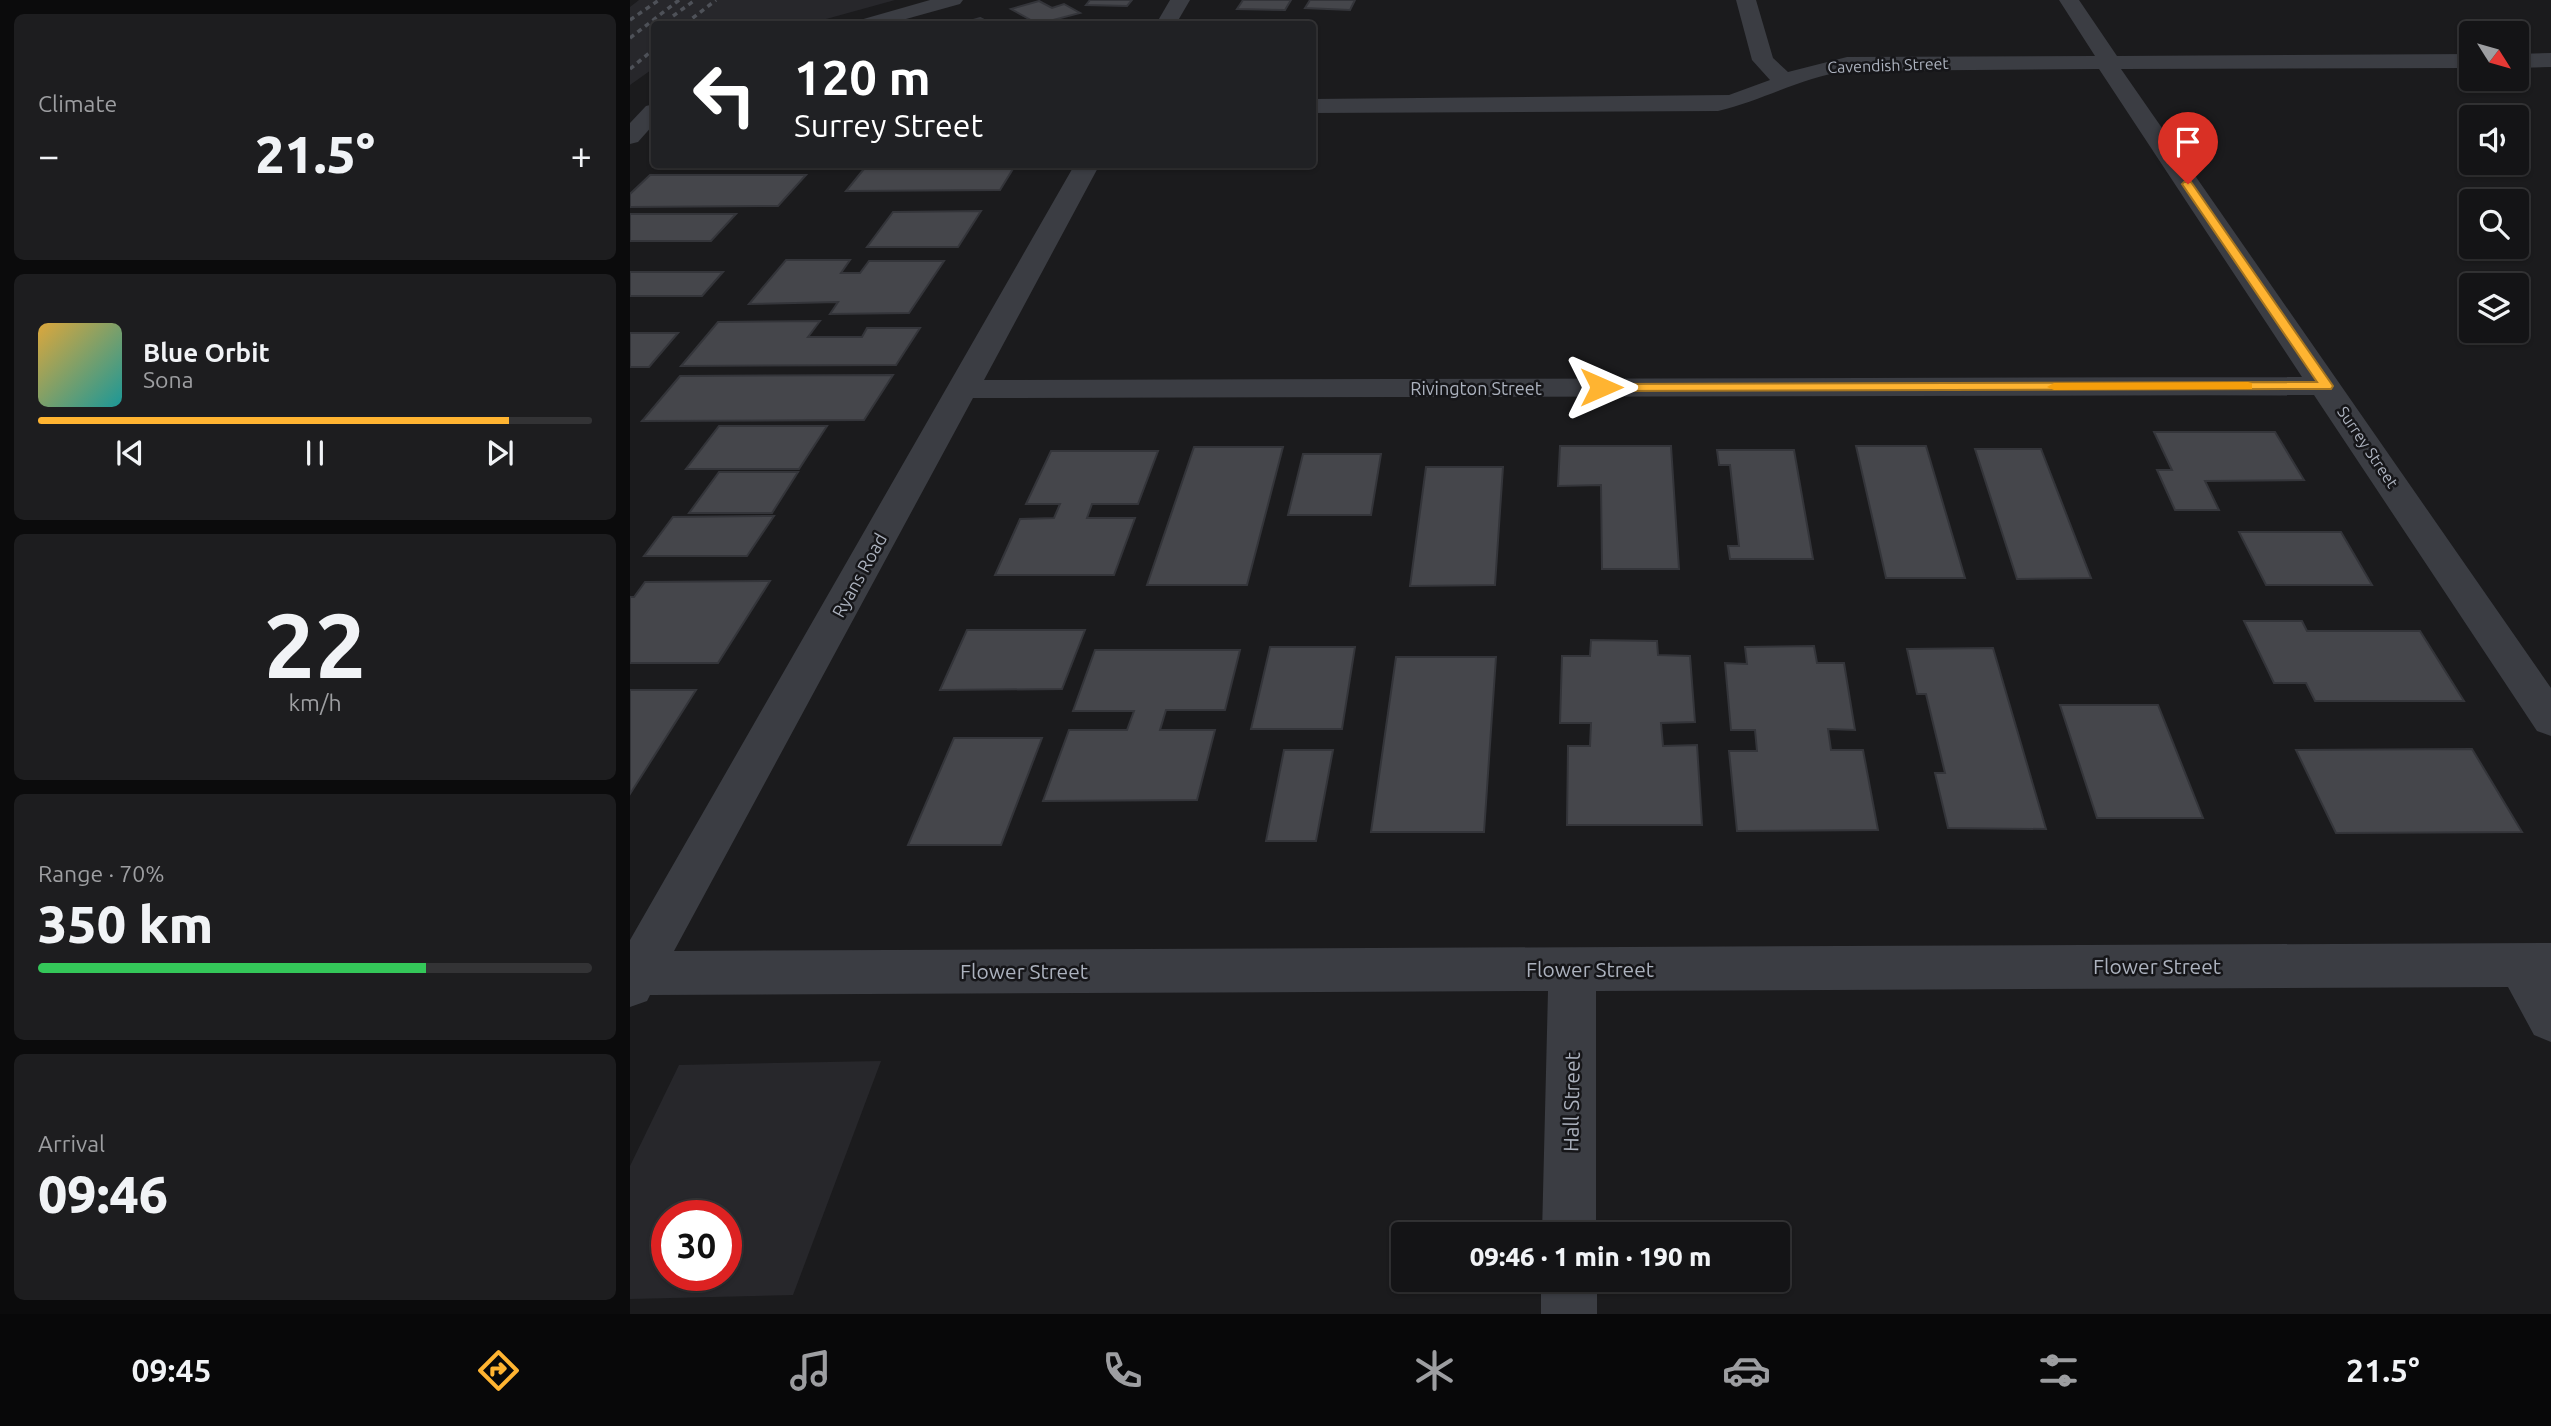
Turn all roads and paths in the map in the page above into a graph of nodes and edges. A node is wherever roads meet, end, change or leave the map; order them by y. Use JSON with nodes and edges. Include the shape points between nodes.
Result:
{"nodes":[{"id":1,"x":953,"y":0,"type":"edge"},
{"id":2,"x":1180,"y":0,"type":"edge"},
{"id":3,"x":1746,"y":0,"type":"edge"},
{"id":4,"x":2070,"y":0,"type":"edge"},
{"id":5,"x":878,"y":21,"type":"edge"},
{"id":6,"x":1168,"y":21,"type":"edge"},
{"id":7,"x":2459,"y":61,"type":"edge"},
{"id":8,"x":2529,"y":61,"type":"edge"},
{"id":9,"x":2551,"y":61,"type":"edge"},
{"id":10,"x":2109,"y":62,"type":"junction"},
{"id":11,"x":1784,"y":80,"type":"junction"},
{"id":12,"x":1316,"y":106,"type":"edge"},
{"id":13,"x":651,"y":114,"type":"edge"},
{"id":14,"x":630,"y":136,"type":"edge"},
{"id":15,"x":1086,"y":168,"type":"edge"},
{"id":16,"x":2326,"y":386,"type":"junction"},
{"id":17,"x":962,"y":389,"type":"junction"},
{"id":18,"x":2551,"y":720,"type":"edge"},
{"id":19,"x":2536,"y":965,"type":"edge"},
{"id":20,"x":1572,"y":969,"type":"junction"},
{"id":21,"x":632,"y":977,"type":"edge"},
{"id":22,"x":2551,"y":1019,"type":"edge"},
{"id":23,"x":1569,"y":1222,"type":"edge"},
{"id":24,"x":1569,"y":1292,"type":"edge"},
{"id":25,"x":1569,"y":1314,"type":"edge"}],
"edges":[{"from":1,"to":5,"type":"street"},
{"from":2,"to":6,"type":"street"},
{"from":3,"to":11,"type":"street","via":[[1763,60]]},
{"from":4,"to":10,"type":"street","name":"Surrey Street"},
{"from":7,"to":10,"type":"street","name":"Cavendish Street"},
{"from":8,"to":9,"type":"street"},
{"from":10,"to":11,"type":"street","name":"Cavendish Street","via":[[1835,65]]},
{"from":10,"to":16,"type":"street","name":"Surrey Street","via":[[2111,72]]},
{"from":11,"to":12,"type":"street","name":"Cavendish Street","via":[[1751,96],[1718,104]]},
{"from":13,"to":14,"type":"street"},
{"from":15,"to":17,"type":"street","name":"Ryans Road"},
{"from":16,"to":17,"type":"street","name":"Rivington Street"},
{"from":16,"to":18,"type":"street","name":"Surrey Street"},
{"from":17,"to":21,"type":"street","name":"Ryans Road"},
{"from":19,"to":20,"type":"street","name":"Flower Street"},
{"from":19,"to":22,"type":"street"},
{"from":20,"to":21,"type":"street","name":"Flower Street"},
{"from":20,"to":23,"type":"street","name":"Hall Street"},
{"from":24,"to":25,"type":"street"}]}
